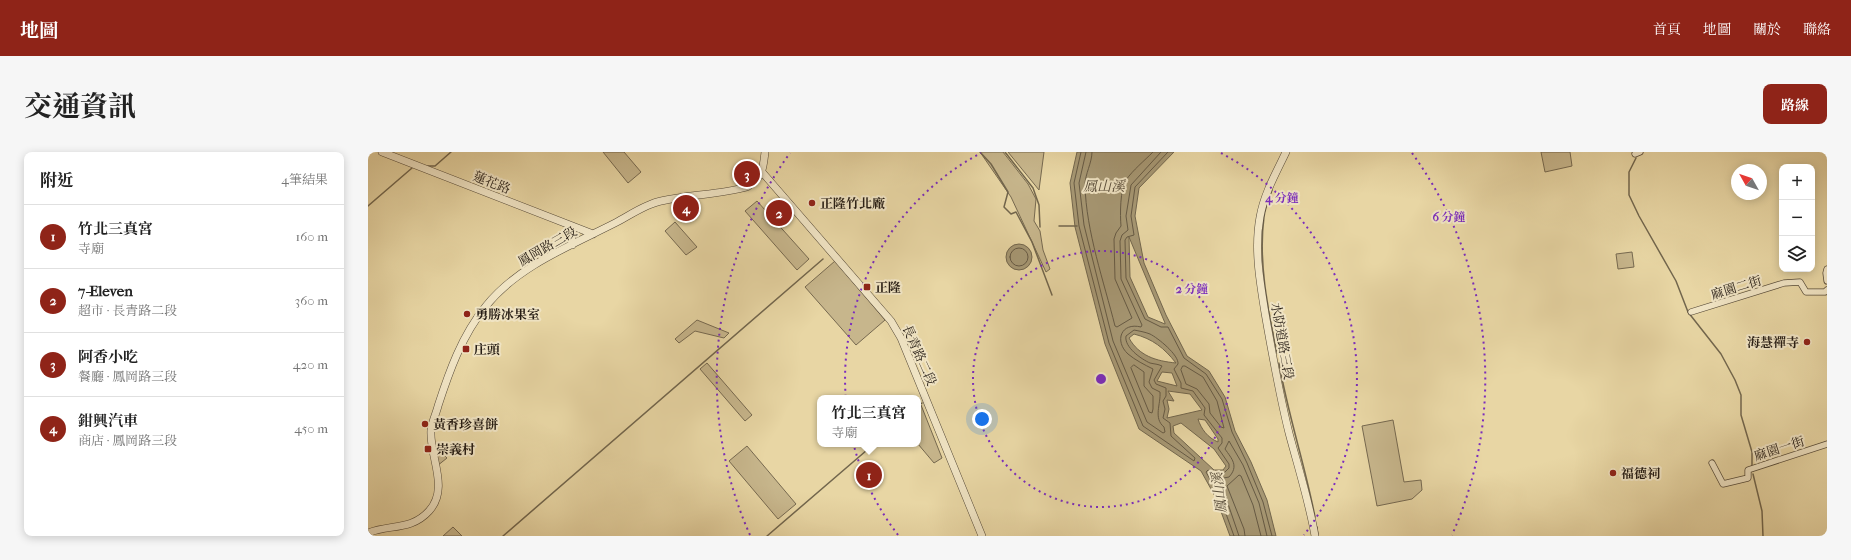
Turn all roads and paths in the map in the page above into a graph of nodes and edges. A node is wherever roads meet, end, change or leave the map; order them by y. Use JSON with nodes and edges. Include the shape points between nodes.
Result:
{"nodes":[{"id":1,"x":382,"y":152,"type":"edge"},
{"id":2,"x":765,"y":152,"type":"edge"},
{"id":3,"x":1286,"y":152,"type":"edge"},
{"id":4,"x":762,"y":172,"type":"junction"},
{"id":5,"x":571,"y":226,"type":"junction"},
{"id":6,"x":593,"y":234,"type":"junction"},
{"id":7,"x":572,"y":245,"type":"junction"},
{"id":8,"x":1827,"y":269,"type":"edge"},
{"id":9,"x":1827,"y":281,"type":"edge"},
{"id":10,"x":1827,"y":290,"type":"edge"},
{"id":11,"x":1691,"y":312,"type":"dead end"},
{"id":12,"x":1827,"y":444,"type":"edge"},
{"id":13,"x":1712,"y":463,"type":"dead end"},
{"id":14,"x":368,"y":533,"type":"edge"},
{"id":15,"x":982,"y":536,"type":"edge"},
{"id":16,"x":1315,"y":536,"type":"edge"}],
"edges":[{"from":1,"to":5,"type":"street","name":"蓮花路"},
{"from":2,"to":4,"type":"street"},
{"from":3,"to":16,"type":"street","name":"水防道路三段","via":[[1260,216],[1259,272],[1273,359]]},
{"from":4,"to":6,"type":"street","name":"鳳岡路三段","via":[[756,181],[747,187],[660,201]]},
{"from":4,"to":15,"type":"street","name":"長青路二段","via":[[891,321],[901,338]]},
{"from":5,"to":6,"type":"street","name":"蓮花路"},
{"from":5,"to":7,"type":"street"},
{"from":6,"to":7,"type":"street","name":"鳳岡路三段"},
{"from":7,"to":14,"type":"street","name":"鳳岡路三段","via":[[533,266],[508,284],[486,306],[461,347],[450,370],[431,429],[438,489],[435,502],[420,519],[399,528]]},
{"from":8,"to":9,"type":"street"},
{"from":10,"to":11,"type":"street","name":"麻園二街","via":[[1806,292],[1800,282],[1784,283]]},
{"from":12,"to":13,"type":"street","name":"麻園一街","via":[[1748,470],[1748,478],[1723,484]]}]}
